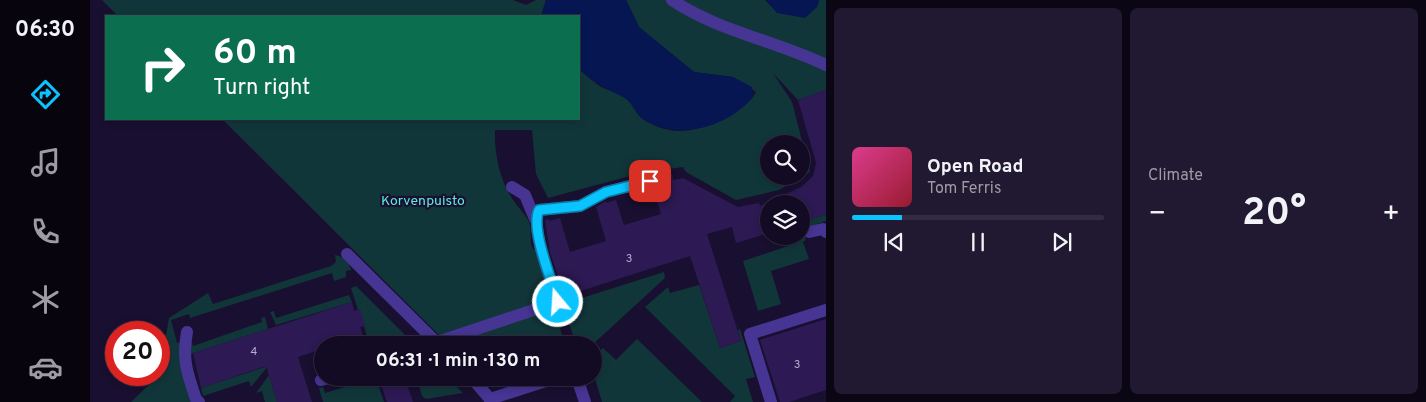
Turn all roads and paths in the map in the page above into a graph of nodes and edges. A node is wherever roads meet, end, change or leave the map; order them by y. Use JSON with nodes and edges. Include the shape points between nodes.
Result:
{"nodes":[{"id":1,"x":672,"y":0,"type":"edge"},
{"id":2,"x":826,"y":65,"type":"edge"},
{"id":3,"x":650,"y":181,"type":"dead end"},
{"id":4,"x":512,"y":187,"type":"dead end"},
{"id":5,"x":535,"y":219,"type":"junction"},
{"id":6,"x":810,"y":232,"type":"edge"},
{"id":7,"x":826,"y":232,"type":"edge"},
{"id":8,"x":346,"y":254,"type":"dead end"},
{"id":9,"x":826,"y":310,"type":"edge"},
{"id":10,"x":187,"y":332,"type":"dead end"},
{"id":11,"x":426,"y":336,"type":"edge"},
{"id":12,"x":458,"y":336,"type":"edge"},
{"id":13,"x":478,"y":386,"type":"edge"},
{"id":14,"x":532,"y":386,"type":"edge"},
{"id":15,"x":580,"y":386,"type":"edge"},
{"id":16,"x":490,"y":401,"type":"edge"},
{"id":17,"x":199,"y":402,"type":"edge"},
{"id":18,"x":585,"y":402,"type":"edge"},
{"id":19,"x":771,"y":402,"type":"edge"}],
"edges":[{"from":1,"to":2,"type":"street","via":[[710,20]]},
{"from":3,"to":5,"type":"street","via":[[606,192],[580,206],[539,210]]},
{"from":4,"to":5,"type":"street","via":[[525,195]]},
{"from":5,"to":12,"type":"street","via":[[558,302]]},
{"from":6,"to":7,"type":"street","via":[[823,229]]},
{"from":8,"to":11,"type":"street"},
{"from":9,"to":19,"type":"street","via":[[750,334]]},
{"from":10,"to":17,"type":"street","via":[[184,364]]},
{"from":13,"to":16,"type":"street"},
{"from":14,"to":16,"type":"street"},
{"from":15,"to":18,"type":"street"}]}
